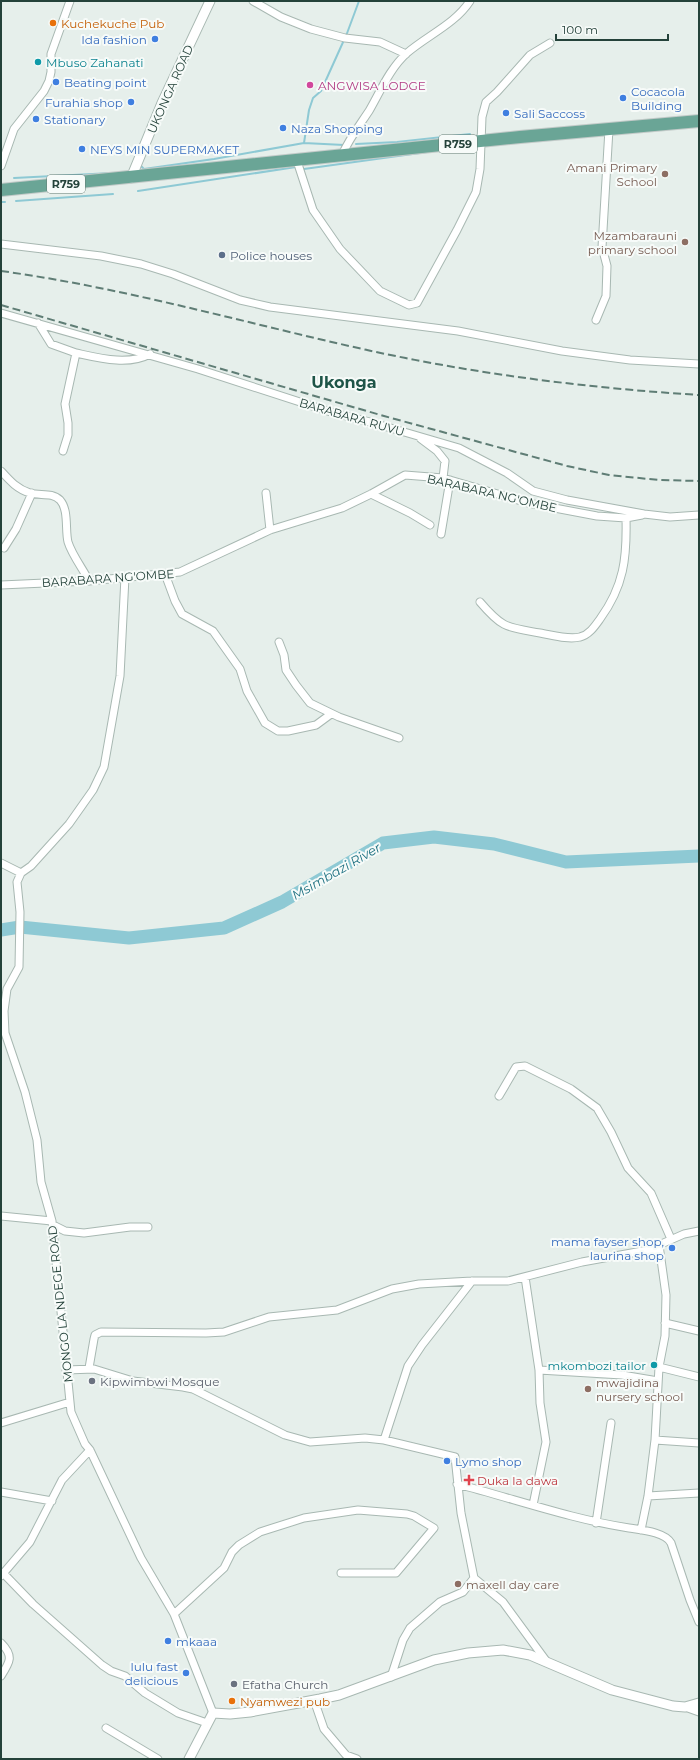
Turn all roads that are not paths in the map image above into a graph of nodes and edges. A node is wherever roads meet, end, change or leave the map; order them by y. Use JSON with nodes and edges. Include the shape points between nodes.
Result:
{"nodes":[{"id":1,"x":70,"y":1,"type":"edge"},
{"id":2,"x":210,"y":1,"type":"edge"},
{"id":3,"x":253,"y":1,"type":"edge"},
{"id":4,"x":470,"y":1,"type":"edge"},
{"id":5,"x":550,"y":43,"type":"dead end"},
{"id":6,"x":406,"y":54,"type":"junction"},
{"id":7,"x":699,"y":121,"type":"edge"},
{"id":8,"x":610,"y":129,"type":"junction"},
{"id":9,"x":481,"y":142,"type":"junction"},
{"id":10,"x":342,"y":155,"type":"junction"},
{"id":11,"x":297,"y":160,"type":"junction"},
{"id":12,"x":1,"y":166,"type":"edge"},
{"id":13,"x":131,"y":178,"type":"junction"},
{"id":14,"x":1,"y":190,"type":"edge"},
{"id":15,"x":1,"y":244,"type":"edge"},
{"id":16,"x":1,"y":313,"type":"edge"},
{"id":17,"x":596,"y":320,"type":"dead end"},
{"id":18,"x":38,"y":323,"type":"junction"},
{"id":19,"x":76,"y":353,"type":"junction"},
{"id":20,"x":150,"y":354,"type":"junction"},
{"id":21,"x":699,"y":364,"type":"edge"},
{"id":22,"x":418,"y":436,"type":"junction"},
{"id":23,"x":63,"y":450,"type":"dead end"},
{"id":24,"x":1,"y":471,"type":"edge"},
{"id":25,"x":447,"y":479,"type":"junction"},
{"id":26,"x":32,"y":493,"type":"junction"},
{"id":27,"x":266,"y":493,"type":"dead end"},
{"id":28,"x":371,"y":494,"type":"junction"},
{"id":29,"x":644,"y":514,"type":"junction"},
{"id":30,"x":699,"y":515,"type":"edge"},
{"id":31,"x":626,"y":518,"type":"junction"},
{"id":32,"x":430,"y":525,"type":"dead end"},
{"id":33,"x":270,"y":530,"type":"junction"},
{"id":34,"x":441,"y":534,"type":"dead end"},
{"id":35,"x":4,"y":548,"type":"dead end"},
{"id":36,"x":165,"y":574,"type":"junction"},
{"id":37,"x":125,"y":577,"type":"junction"},
{"id":38,"x":89,"y":581,"type":"junction"},
{"id":39,"x":1,"y":585,"type":"edge"},
{"id":40,"x":480,"y":602,"type":"dead end"},
{"id":41,"x":279,"y":642,"type":"dead end"},
{"id":42,"x":331,"y":714,"type":"junction"},
{"id":43,"x":399,"y":738,"type":"dead end"},
{"id":44,"x":1,"y":863,"type":"edge"},
{"id":45,"x":22,"y":873,"type":"junction"},
{"id":46,"x":500,"y":1096,"type":"dead end"},
{"id":47,"x":1,"y":1216,"type":"edge"},
{"id":48,"x":52,"y":1223,"type":"junction"},
{"id":49,"x":148,"y":1227,"type":"dead end"},
{"id":50,"x":699,"y":1231,"type":"edge"},
{"id":51,"x":671,"y":1239,"type":"junction"},
{"id":52,"x":659,"y":1248,"type":"junction"},
{"id":53,"x":525,"y":1277,"type":"junction"},
{"id":54,"x":472,"y":1280,"type":"junction"},
{"id":55,"x":665,"y":1323,"type":"junction"},
{"id":56,"x":699,"y":1331,"type":"edge"},
{"id":57,"x":659,"y":1367,"type":"junction"},
{"id":58,"x":89,"y":1368,"type":"junction"},
{"id":59,"x":66,"y":1370,"type":"junction"},
{"id":60,"x":539,"y":1370,"type":"junction"},
{"id":61,"x":699,"y":1377,"type":"edge"},
{"id":62,"x":658,"y":1381,"type":"junction"},
{"id":63,"x":70,"y":1402,"type":"junction"},
{"id":64,"x":1,"y":1423,"type":"edge"},
{"id":65,"x":611,"y":1423,"type":"dead end"},
{"id":66,"x":384,"y":1440,"type":"junction"},
{"id":67,"x":654,"y":1440,"type":"junction"},
{"id":68,"x":699,"y":1442,"type":"edge"},
{"id":69,"x":90,"y":1450,"type":"junction"},
{"id":70,"x":458,"y":1484,"type":"junction"},
{"id":71,"x":1,"y":1492,"type":"edge"},
{"id":72,"x":699,"y":1493,"type":"edge"},
{"id":73,"x":648,"y":1496,"type":"junction"},
{"id":74,"x":52,"y":1501,"type":"junction"},
{"id":75,"x":533,"y":1505,"type":"junction"},
{"id":76,"x":596,"y":1523,"type":"junction"},
{"id":77,"x":641,"y":1530,"type":"junction"},
{"id":78,"x":342,"y":1573,"type":"dead end"},
{"id":79,"x":3,"y":1576,"type":"edge"},
{"id":80,"x":474,"y":1578,"type":"junction"},
{"id":81,"x":174,"y":1614,"type":"junction"},
{"id":82,"x":699,"y":1622,"type":"edge"},
{"id":83,"x":1,"y":1643,"type":"edge"},
{"id":84,"x":547,"y":1662,"type":"junction"},
{"id":85,"x":1,"y":1676,"type":"edge"},
{"id":86,"x":391,"y":1677,"type":"junction"},
{"id":87,"x":314,"y":1700,"type":"junction"},
{"id":88,"x":698,"y":1711,"type":"edge"},
{"id":89,"x":214,"y":1713,"type":"junction"},
{"id":90,"x":208,"y":1723,"type":"junction"},
{"id":91,"x":106,"y":1728,"type":"dead end"},
{"id":92,"x":158,"y":1759,"type":"edge"},
{"id":93,"x":190,"y":1759,"type":"edge"},
{"id":94,"x":357,"y":1759,"type":"edge"}],
"edges":[{"from":1,"to":12,"type":"street","via":[[51,54],[49,81],[14,130]]},
{"from":2,"to":13,"type":"street","name":"UKONGA ROAD","via":[[162,103]]},
{"from":3,"to":6,"type":"street","via":[[281,17],[311,29],[345,38],[380,42]]},
{"from":4,"to":6,"type":"street","via":[[460,15]]},
{"from":5,"to":9,"type":"street","via":[[530,55],[486,102],[482,117]]},
{"from":6,"to":10,"type":"street","via":[[396,64]]},
{"from":7,"to":8,"type":"main road","number":"R759"},
{"from":8,"to":9,"type":"main road","number":"R759"},
{"from":8,"to":17,"type":"street","via":[[602,247],[607,266],[606,296]]},
{"from":9,"to":10,"type":"main road","number":"R759"},
{"from":9,"to":11,"type":"street","via":[[480,175],[476,192],[417,302],[409,305],[380,291],[340,249],[313,210]]},
{"from":10,"to":11,"type":"main road","number":"R759"},
{"from":11,"to":13,"type":"main road","number":"R759"},
{"from":13,"to":14,"type":"main road","number":"R759"},
{"from":15,"to":21,"type":"street","via":[[101,256],[141,264],[240,300],[270,307],[458,331],[562,352],[630,360]]},
{"from":16,"to":18,"type":"street","name":"BARABARA RUVU"},
{"from":18,"to":19,"type":"street","via":[[51,344]]},
{"from":18,"to":20,"type":"street","name":"BARABARA RUVU"},
{"from":19,"to":20,"type":"street","via":[[123,360],[143,358]]},
{"from":19,"to":23,"type":"street","via":[[65,404],[68,435]]},
{"from":20,"to":22,"type":"street","name":"BARABARA RUVU","via":[[334,413]]},
{"from":22,"to":25,"type":"street","via":[[437,451],[444,461]]},
{"from":22,"to":29,"type":"street","name":"BARABARA RUVU","via":[[459,448],[533,491]]},
{"from":24,"to":26,"type":"street","via":[[12,484]]},
{"from":25,"to":28,"type":"street","name":"BARABARA NG'OMBE","via":[[405,475]]},
{"from":25,"to":31,"type":"street","name":"BARABARA NG'OMBE","via":[[528,503],[610,518]]},
{"from":25,"to":34,"type":"street"},
{"from":26,"to":35,"type":"street","via":[[16,529]]},
{"from":26,"to":38,"type":"street","via":[[56,497],[61,501],[69,543]]},
{"from":27,"to":33,"type":"street"},
{"from":28,"to":32,"type":"street"},
{"from":28,"to":33,"type":"street","name":"BARABARA NG'OMBE","via":[[342,508]]},
{"from":29,"to":30,"type":"street","name":"BARABARA RUVU","via":[[670,517]]},
{"from":29,"to":31,"type":"street","name":"BARABARA NG'OMBE"},
{"from":31,"to":40,"type":"street","via":[[627,548],[620,585],[605,612],[590,631],[580,637],[513,629],[500,622]]},
{"from":33,"to":36,"type":"street","name":"BARABARA NG'OMBE","via":[[180,572]]},
{"from":36,"to":37,"type":"street","name":"BARABARA NG'OMBE"},
{"from":36,"to":42,"type":"street","via":[[182,614],[213,631],[240,669],[247,691],[265,723],[278,731],[297,730],[316,724]]},
{"from":37,"to":38,"type":"street","name":"BARABARA NG'OMBE"},
{"from":37,"to":45,"type":"street","via":[[120,676],[104,767],[93,790],[69,824]]},
{"from":38,"to":39,"type":"street","name":"BARABARA NG'OMBE"},
{"from":41,"to":42,"type":"street","via":[[286,670],[296,685],[310,703]]},
{"from":42,"to":43,"type":"street"},
{"from":44,"to":45,"type":"street"},
{"from":45,"to":48,"type":"street","name":"MONGO LA NDEGE ROAD","via":[[17,882],[20,912],[19,967],[6,989],[5,1033],[25,1092],[37,1140],[41,1182]]},
{"from":46,"to":51,"type":"street","via":[[516,1067],[520,1066],[530,1068],[589,1102],[603,1117],[628,1168],[651,1193]]},
{"from":47,"to":48,"type":"street"},
{"from":48,"to":49,"type":"street","via":[[66,1231],[84,1233]]},
{"from":48,"to":59,"type":"street","name":"MONGO LA NDEGE ROAD","via":[[62,1305]]},
{"from":50,"to":51,"type":"street"},
{"from":51,"to":52,"type":"street","via":[[661,1243]]},
{"from":52,"to":53,"type":"street","via":[[582,1262]]},
{"from":52,"to":55,"type":"street","via":[[666,1295]]},
{"from":53,"to":54,"type":"street","via":[[508,1281]]},
{"from":53,"to":60,"type":"street"},
{"from":54,"to":58,"type":"street","via":[[399,1288],[337,1310],[269,1318],[224,1332],[101,1332],[95,1336]]},
{"from":54,"to":66,"type":"street","via":[[408,1366]]},
{"from":55,"to":56,"type":"street"},
{"from":55,"to":57,"type":"street"},
{"from":57,"to":61,"type":"street"},
{"from":57,"to":62,"type":"street"},
{"from":58,"to":59,"type":"street"},
{"from":58,"to":66,"type":"street","via":[[133,1381],[193,1389],[285,1435],[304,1441],[365,1438]]},
{"from":59,"to":63,"type":"street","name":"MONGO LA NDEGE ROAD"},
{"from":60,"to":62,"type":"street","via":[[622,1375]]},
{"from":60,"to":75,"type":"street","via":[[540,1403],[546,1442]]},
{"from":62,"to":67,"type":"street"},
{"from":63,"to":64,"type":"street"},
{"from":63,"to":69,"type":"street","name":"MONGO LA NDEGE ROAD","via":[[73,1418]]},
{"from":65,"to":76,"type":"street"},
{"from":66,"to":70,"type":"street","via":[[455,1457]]},
{"from":67,"to":68,"type":"street"},
{"from":67,"to":73,"type":"street"},
{"from":69,"to":74,"type":"street","via":[[62,1480]]},
{"from":69,"to":81,"type":"street","name":"MONGO LA NDEGE ROAD","via":[[141,1558]]},
{"from":70,"to":75,"type":"street"},
{"from":70,"to":80,"type":"street"},
{"from":71,"to":74,"type":"street"},
{"from":72,"to":73,"type":"street"},
{"from":73,"to":77,"type":"street"},
{"from":74,"to":79,"type":"street","via":[[30,1542]]},
{"from":75,"to":76,"type":"street"},
{"from":76,"to":77,"type":"street"},
{"from":77,"to":82,"type":"street","via":[[669,1539]]},
{"from":78,"to":81,"type":"street","via":[[396,1573],[434,1528],[407,1514],[358,1510],[304,1518],[260,1532],[239,1545],[232,1552],[224,1568]]},
{"from":79,"to":90,"type":"street","via":[[102,1665],[125,1676],[145,1693],[178,1713]]},
{"from":80,"to":84,"type":"street","via":[[503,1602]]},
{"from":80,"to":86,"type":"street","via":[[463,1592],[440,1602],[410,1628],[403,1640]]},
{"from":81,"to":89,"type":"street","name":"MONGO LA NDEGE ROAD"},
{"from":83,"to":85,"type":"street","via":[[9,1651],[10,1656]]},
{"from":84,"to":86,"type":"street","via":[[503,1650],[468,1653],[434,1660]]},
{"from":84,"to":88,"type":"street","via":[[612,1690]]},
{"from":86,"to":87,"type":"street","via":[[339,1695]]},
{"from":87,"to":89,"type":"street","via":[[250,1712]]},
{"from":87,"to":94,"type":"street","via":[[324,1729],[346,1754]]},
{"from":89,"to":90,"type":"street"},
{"from":90,"to":93,"type":"street"},
{"from":91,"to":92,"type":"street"}]}
